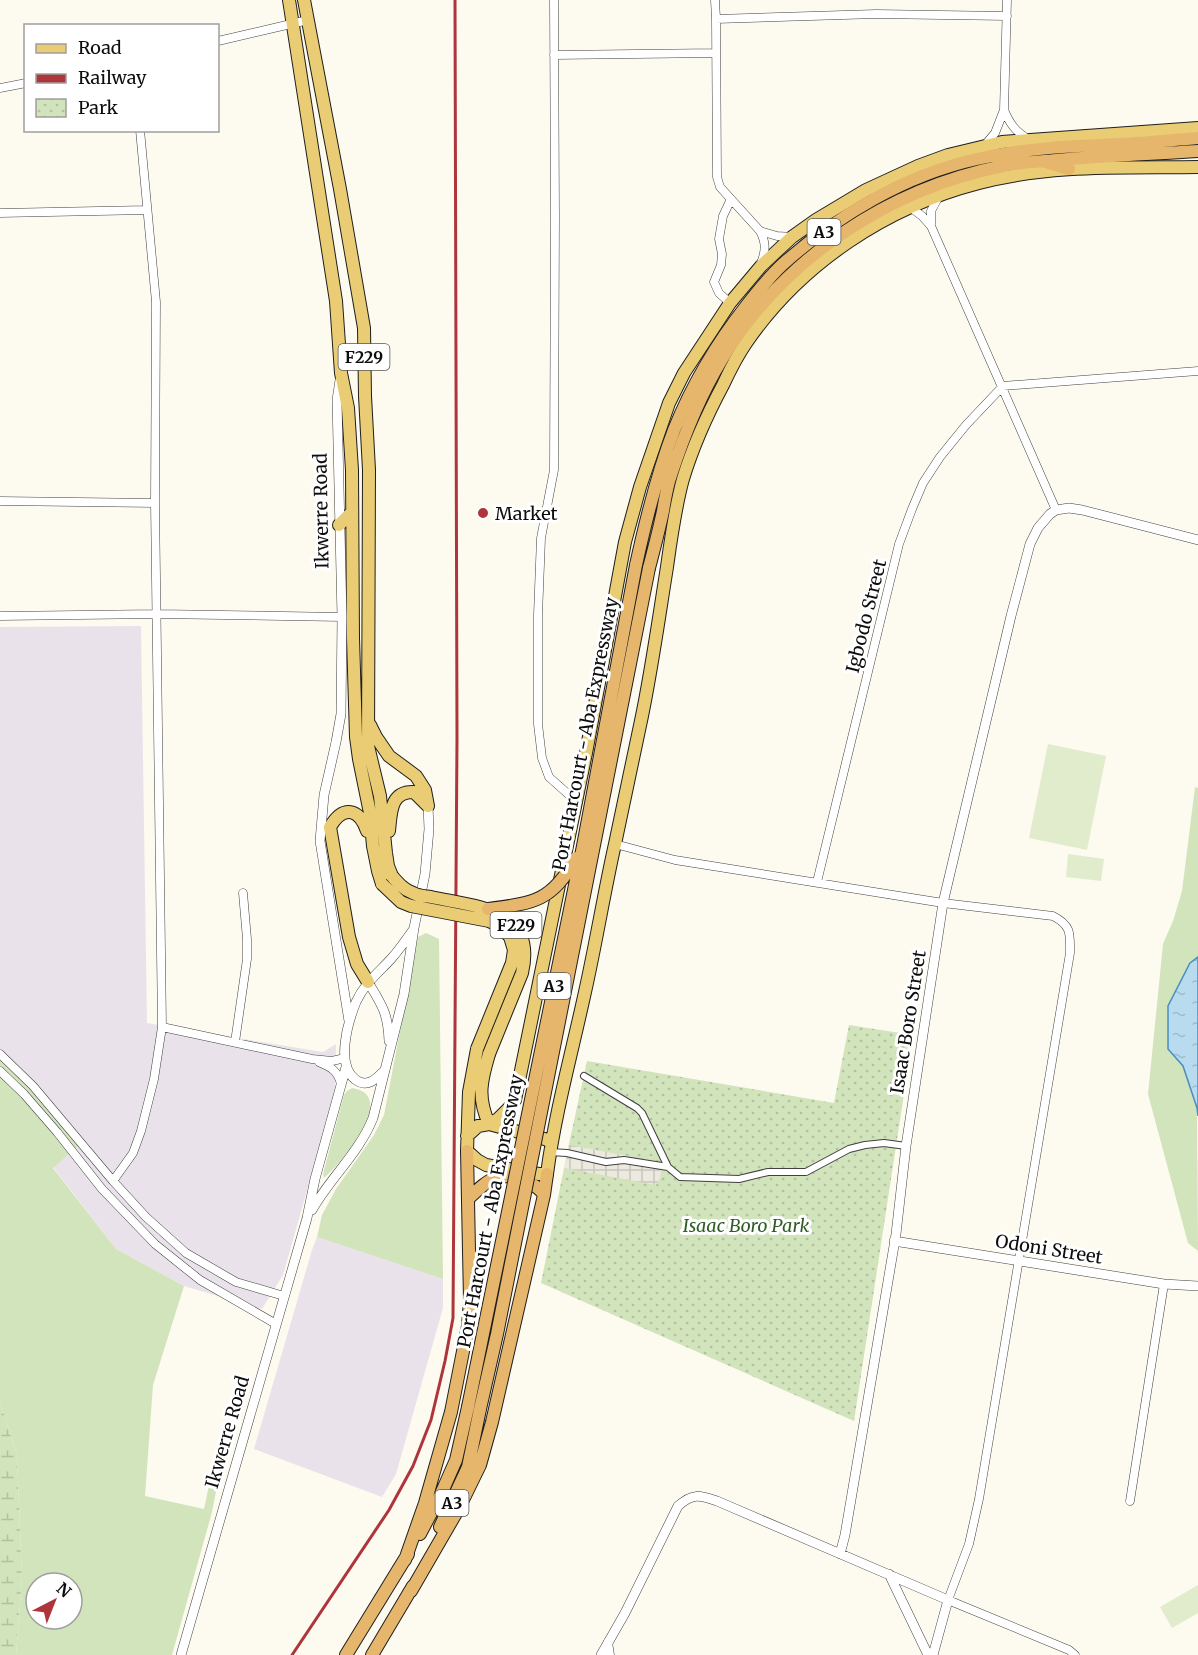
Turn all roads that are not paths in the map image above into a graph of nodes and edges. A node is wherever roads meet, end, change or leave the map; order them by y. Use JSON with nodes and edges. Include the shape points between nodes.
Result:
{"nodes":[{"id":1,"x":289,"y":0,"type":"edge"},
{"id":2,"x":304,"y":0,"type":"edge"},
{"id":3,"x":554,"y":0,"type":"edge"},
{"id":4,"x":714,"y":0,"type":"edge"},
{"id":5,"x":1007,"y":0,"type":"edge"},
{"id":6,"x":1007,"y":16,"type":"junction"},
{"id":7,"x":716,"y":19,"type":"junction"},
{"id":8,"x":308,"y":21,"type":"junction"},
{"id":9,"x":293,"y":23,"type":"junction"},
{"id":10,"x":219,"y":41,"type":"edge"},
{"id":11,"x":716,"y":53,"type":"junction"},
{"id":12,"x":554,"y":55,"type":"junction"},
{"id":13,"x":24,"y":83,"type":"edge"},
{"id":14,"x":0,"y":88,"type":"edge"},
{"id":15,"x":1004,"y":110,"type":"junction"},
{"id":16,"x":1198,"y":128,"type":"edge"},
{"id":17,"x":140,"y":132,"type":"edge"},
{"id":18,"x":1198,"y":138,"type":"edge"},
{"id":19,"x":1028,"y":139,"type":"junction"},
{"id":20,"x":985,"y":145,"type":"junction"},
{"id":21,"x":1041,"y":149,"type":"junction"},
{"id":22,"x":1198,"y":151,"type":"edge"},
{"id":23,"x":1063,"y":156,"type":"junction"},
{"id":24,"x":1198,"y":167,"type":"edge"},
{"id":25,"x":940,"y":195,"type":"junction"},
{"id":26,"x":731,"y":199,"type":"junction"},
{"id":27,"x":910,"y":207,"type":"junction"},
{"id":28,"x":147,"y":210,"type":"junction"},
{"id":29,"x":0,"y":213,"type":"edge"},
{"id":30,"x":931,"y":226,"type":"junction"},
{"id":31,"x":760,"y":231,"type":"junction"},
{"id":32,"x":792,"y":237,"type":"junction"},
{"id":33,"x":760,"y":266,"type":"junction"},
{"id":34,"x":730,"y":303,"type":"junction"},
{"id":35,"x":1198,"y":371,"type":"edge"},
{"id":36,"x":341,"y":373,"type":"junction"},
{"id":37,"x":1003,"y":386,"type":"junction"},
{"id":38,"x":351,"y":470,"type":"junction"},
{"id":39,"x":369,"y":470,"type":"junction"},
{"id":40,"x":0,"y":501,"type":"edge"},
{"id":41,"x":155,"y":503,"type":"junction"},
{"id":42,"x":1056,"y":510,"type":"junction"},
{"id":43,"x":351,"y":513,"type":"junction"},
{"id":44,"x":339,"y":525,"type":"junction"},
{"id":45,"x":1198,"y":540,"type":"edge"},
{"id":46,"x":157,"y":614,"type":"junction"},
{"id":47,"x":0,"y":616,"type":"edge"},
{"id":48,"x":342,"y":617,"type":"junction"},
{"id":49,"x":368,"y":718,"type":"junction"},
{"id":50,"x":577,"y":802,"type":"junction"},
{"id":51,"x":428,"y":806,"type":"junction"},
{"id":52,"x":570,"y":833,"type":"junction"},
{"id":53,"x":615,"y":844,"type":"junction"},
{"id":54,"x":373,"y":846,"type":"junction"},
{"id":55,"x":583,"y":846,"type":"junction"},
{"id":56,"x":386,"y":853,"type":"junction"},
{"id":57,"x":387,"y":880,"type":"junction"},
{"id":58,"x":817,"y":882,"type":"junction"},
{"id":59,"x":243,"y":893,"type":"dead end"},
{"id":60,"x":943,"y":903,"type":"junction"},
{"id":61,"x":488,"y":909,"type":"junction"},
{"id":62,"x":414,"y":928,"type":"junction"},
{"id":63,"x":368,"y":982,"type":"junction"},
{"id":64,"x":349,"y":1021,"type":"junction"},
{"id":65,"x":162,"y":1027,"type":"junction"},
{"id":66,"x":235,"y":1042,"type":"junction"},
{"id":67,"x":389,"y":1049,"type":"junction"},
{"id":68,"x":483,"y":1052,"type":"junction"},
{"id":69,"x":0,"y":1054,"type":"edge"},
{"id":70,"x":312,"y":1059,"type":"junction"},
{"id":71,"x":345,"y":1063,"type":"junction"},
{"id":72,"x":0,"y":1071,"type":"edge"},
{"id":73,"x":384,"y":1071,"type":"junction"},
{"id":74,"x":584,"y":1076,"type":"dead end"},
{"id":75,"x":341,"y":1086,"type":"junction"},
{"id":76,"x":489,"y":1124,"type":"junction"},
{"id":77,"x":467,"y":1136,"type":"junction"},
{"id":78,"x":906,"y":1146,"type":"junction"},
{"id":79,"x":551,"y":1148,"type":"junction"},
{"id":80,"x":467,"y":1151,"type":"junction"},
{"id":81,"x":668,"y":1167,"type":"junction"},
{"id":82,"x":547,"y":1174,"type":"junction"},
{"id":83,"x":113,"y":1181,"type":"junction"},
{"id":84,"x":544,"y":1195,"type":"junction"},
{"id":85,"x":468,"y":1199,"type":"junction"},
{"id":86,"x":307,"y":1218,"type":"junction"},
{"id":87,"x":894,"y":1241,"type":"junction"},
{"id":88,"x":1019,"y":1261,"type":"junction"},
{"id":89,"x":1164,"y":1284,"type":"junction"},
{"id":90,"x":1198,"y":1286,"type":"edge"},
{"id":91,"x":284,"y":1296,"type":"junction"},
{"id":92,"x":276,"y":1324,"type":"junction"},
{"id":93,"x":474,"y":1408,"type":"junction"},
{"id":94,"x":1130,"y":1501,"type":"dead end"},
{"id":95,"x":840,"y":1554,"type":"junction"},
{"id":96,"x":405,"y":1560,"type":"junction"},
{"id":97,"x":889,"y":1574,"type":"junction"},
{"id":98,"x":411,"y":1592,"type":"junction"},
{"id":99,"x":948,"y":1600,"type":"junction"},
{"id":100,"x":608,"y":1642,"type":"junction"},
{"id":101,"x":181,"y":1655,"type":"edge"},
{"id":102,"x":346,"y":1655,"type":"edge"},
{"id":103,"x":372,"y":1655,"type":"edge"},
{"id":104,"x":601,"y":1655,"type":"edge"},
{"id":105,"x":610,"y":1655,"type":"edge"},
{"id":106,"x":928,"y":1655,"type":"edge"},
{"id":107,"x":933,"y":1655,"type":"edge"},
{"id":108,"x":1075,"y":1655,"type":"edge"}],
"edges":[{"from":1,"to":9,"type":"main road","name":"Ikwerre Road","number":"F229"},
{"from":2,"to":8,"type":"main road","number":"F229"},
{"from":3,"to":12,"type":"street"},
{"from":4,"to":7,"type":"street"},
{"from":5,"to":6,"type":"street"},
{"from":6,"to":7,"type":"street","via":[[876,14]]},
{"from":6,"to":15,"type":"street"},
{"from":7,"to":11,"type":"street"},
{"from":8,"to":9,"type":"street"},
{"from":8,"to":39,"type":"main road","number":"F229","via":[[363,328]]},
{"from":9,"to":10,"type":"street"},
{"from":9,"to":36,"type":"main road","name":"Ikwerre Road","number":"F229","via":[[336,301]]},
{"from":11,"to":12,"type":"street"},
{"from":11,"to":26,"type":"street","via":[[716,172],[720,187]]},
{"from":12,"to":50,"type":"street","via":[[554,470],[539,565],[538,724],[549,777]]},
{"from":13,"to":14,"type":"street"},
{"from":15,"to":19,"type":"street","via":[[1009,123]]},
{"from":15,"to":20,"type":"street","via":[[995,133]]},
{"from":16,"to":23,"type":"main road"},
{"from":17,"to":28,"type":"street"},
{"from":18,"to":23,"type":"highway","name":"Port Harcourt - Aba Expressway","number":"A3","via":[[1124,144]]},
{"from":19,"to":20,"type":"main road"},
{"from":19,"to":21,"type":"main road"},
{"from":20,"to":32,"type":"main road","via":[[890,178],[839,205]]},
{"from":21,"to":23,"type":"highway","name":"Port Harcourt - Aba Expressway","number":"A3"},
{"from":21,"to":23,"type":"highway"},
{"from":21,"to":55,"type":"highway","name":"Port Harcourt - Aba Expressway","number":"A3","bridge":true,"via":[[974,160],[910,181],[847,215],[782,265],[732,324],[690,395],[652,493]]},
{"from":21,"to":93,"type":"highway","name":"Port Harcourt - Aba Expressway","number":"A3","bridge":true,"via":[[1006,165],[946,180],[899,200],[841,234],[765,302],[729,349],[695,410],[670,477],[649,568],[497,1334]]},
{"from":22,"to":23,"type":"highway","name":"Port Harcourt - Aba Expressway","number":"A3"},
{"from":23,"to":24,"type":"main road"},
{"from":23,"to":25,"type":"main road","via":[[1013,176]]},
{"from":25,"to":27,"type":"main road"},
{"from":25,"to":30,"type":"street","via":[[931,211]]},
{"from":26,"to":31,"type":"street"},
{"from":26,"to":34,"type":"street","via":[[723,216],[719,239],[721,265],[714,282]]},
{"from":27,"to":30,"type":"street"},
{"from":27,"to":53,"type":"main road","via":[[843,246],[789,292],[747,341],[708,412],[682,482],[643,713]]},
{"from":28,"to":29,"type":"street"},
{"from":28,"to":41,"type":"street","via":[[156,302]]},
{"from":30,"to":37,"type":"street"},
{"from":31,"to":32,"type":"street"},
{"from":31,"to":33,"type":"street","via":[[765,244]]},
{"from":32,"to":33,"type":"main road"},
{"from":33,"to":34,"type":"main road"},
{"from":34,"to":50,"type":"main road","via":[[688,366],[669,403],[640,487],[625,542]]},
{"from":35,"to":37,"type":"street"},
{"from":36,"to":38,"type":"main road","number":"F229","via":[[348,408]]},
{"from":36,"to":44,"type":"street","name":"Ikwerre Road","via":[[337,400]]},
{"from":37,"to":42,"type":"street"},
{"from":37,"to":58,"type":"street","name":"Igbodo Street","via":[[940,457],[912,509],[896,556]]},
{"from":38,"to":39,"type":"main road"},
{"from":38,"to":43,"type":"main road","number":"F229"},
{"from":39,"to":49,"type":"main road","number":"F229"},
{"from":40,"to":41,"type":"street"},
{"from":41,"to":46,"type":"street"},
{"from":42,"to":45,"type":"street","via":[[1082,510]]},
{"from":42,"to":60,"type":"street","name":"Isaac Boro Street","via":[[1044,519],[1030,544]]},
{"from":43,"to":44,"type":"main road"},
{"from":43,"to":54,"type":"main road","number":"F229","via":[[356,737]]},
{"from":44,"to":48,"type":"street","name":"Ikwerre Road"},
{"from":46,"to":47,"type":"street"},
{"from":46,"to":48,"type":"street"},
{"from":46,"to":65,"type":"street"},
{"from":48,"to":64,"type":"street","name":"Ikwerre Road","via":[[341,714],[324,795],[320,841]]},
{"from":49,"to":51,"type":"main road","via":[[382,747],[416,776],[425,790]]},
{"from":49,"to":56,"type":"main road","number":"F229","via":[[368,746],[380,796]]},
{"from":50,"to":52,"type":"main road"},
{"from":51,"to":56,"type":"main road","via":[[414,792],[399,795],[393,804]]},
{"from":51,"to":62,"type":"street","name":"Ikwerre Road","via":[[425,874]]},
{"from":52,"to":53,"type":"main road"},
{"from":52,"to":76,"type":"main road","via":[[515,1100]]},
{"from":53,"to":58,"type":"street","via":[[675,860]]},
{"from":53,"to":79,"type":"main road"},
{"from":54,"to":57,"type":"main road","number":"F229","via":[[378,871]]},
{"from":54,"to":63,"type":"main road","via":[[360,815],[341,814],[330,827],[349,937],[357,964]]},
{"from":55,"to":61,"type":"highway","bridge":true,"via":[[552,891],[519,905]]},
{"from":55,"to":93,"type":"highway","name":"Port Harcourt - Aba Expressway","number":"A3","bridge":true},
{"from":56,"to":57,"type":"main road","number":"F229"},
{"from":57,"to":61,"type":"main road","number":"F229","bridge":true,"via":[[413,894]]},
{"from":57,"to":68,"type":"main road","number":"F229","bridge":true,"via":[[401,902],[489,921],[510,937],[512,963]]},
{"from":58,"to":60,"type":"street"},
{"from":59,"to":66,"type":"street","via":[[247,958]]},
{"from":60,"to":78,"type":"street","name":"Isaac Boro Street"},
{"from":60,"to":88,"type":"street","via":[[1053,916],[1065,922],[1070,934]]},
{"from":61,"to":68,"type":"main road","number":"F229","bridge":true,"via":[[516,925],[525,962]]},
{"from":62,"to":63,"type":"street","name":"Ikwerre Road","via":[[401,948]]},
{"from":62,"to":67,"type":"street","name":"Ikwerre Road","via":[[404,994]]},
{"from":63,"to":64,"type":"street","name":"Ikwerre Road"},
{"from":63,"to":67,"type":"street","via":[[384,1008]]},
{"from":64,"to":71,"type":"street","name":"Ikwerre Road"},
{"from":65,"to":66,"type":"street"},
{"from":65,"to":83,"type":"street","via":[[141,1131],[133,1153]]},
{"from":66,"to":70,"type":"street"},
{"from":67,"to":73,"type":"street","name":"Ikwerre Road"},
{"from":68,"to":76,"type":"main road","number":"F229","via":[[481,1101]]},
{"from":68,"to":77,"type":"main road","number":"F229","via":[[469,1092]]},
{"from":69,"to":83,"type":"street","via":[[33,1086]]},
{"from":70,"to":71,"type":"street"},
{"from":70,"to":75,"type":"street","via":[[331,1067]]},
{"from":71,"to":73,"type":"street","via":[[350,1075],[362,1083],[376,1079]]},
{"from":71,"to":75,"type":"street","name":"Ikwerre Road"},
{"from":72,"to":92,"type":"street","via":[[155,1244],[200,1280]]},
{"from":73,"to":86,"type":"street","name":"Ikwerre Road","via":[[366,1134]]},
{"from":74,"to":81,"type":"street","via":[[642,1113]]},
{"from":75,"to":86,"type":"street","name":"Ikwerre Road"},
{"from":76,"to":77,"type":"main road","via":[[478,1126]]},
{"from":76,"to":79,"type":"main road","via":[[548,1140]]},
{"from":77,"to":80,"type":"main road","number":"F229"},
{"from":78,"to":81,"type":"street","via":[[865,1145],[849,1149],[806,1172],[768,1172],[739,1179],[680,1177]]},
{"from":78,"to":87,"type":"street","name":"Isaac Boro Street"},
{"from":79,"to":81,"type":"street","via":[[606,1162],[624,1160]]},
{"from":79,"to":82,"type":"main road"},
{"from":80,"to":82,"type":"main road","via":[[486,1165]]},
{"from":80,"to":85,"type":"highway"},
{"from":82,"to":84,"type":"highway"},
{"from":83,"to":91,"type":"street","via":[[186,1253],[236,1282]]},
{"from":84,"to":85,"type":"highway","via":[[510,1175],[489,1181]]},
{"from":84,"to":98,"type":"highway","via":[[480,1465]]},
{"from":85,"to":96,"type":"highway","via":[[468,1326],[452,1412]]},
{"from":86,"to":91,"type":"street","name":"Ikwerre Road"},
{"from":87,"to":88,"type":"street","name":"Odoni Street"},
{"from":87,"to":95,"type":"street","name":"Isaac Boro Street"},
{"from":88,"to":89,"type":"street","name":"Odoni Street"},
{"from":88,"to":99,"type":"street","via":[[979,1499],[969,1544]]},
{"from":89,"to":90,"type":"street","name":"Odoni Street"},
{"from":89,"to":94,"type":"street"},
{"from":91,"to":92,"type":"street","name":"Ikwerre Road"},
{"from":92,"to":101,"type":"street","name":"Ikwerre Road"},
{"from":93,"to":96,"type":"highway","name":"Port Harcourt - Aba Expressway","number":"A3","via":[[441,1494]]},
{"from":93,"to":98,"type":"highway","name":"Port Harcourt - Aba Expressway","number":"A3","via":[[468,1467]]},
{"from":95,"to":97,"type":"street"},
{"from":95,"to":100,"type":"street","via":[[717,1501],[693,1496],[678,1506]]},
{"from":96,"to":102,"type":"highway","name":"Port Harcourt - Aba Expressway","number":"A3"},
{"from":97,"to":99,"type":"street"},
{"from":97,"to":106,"type":"street"},
{"from":98,"to":103,"type":"highway","name":"Port Harcourt - Aba Expressway","number":"A3"},
{"from":99,"to":107,"type":"street"},
{"from":99,"to":108,"type":"street"},
{"from":100,"to":104,"type":"street"},
{"from":100,"to":105,"type":"street"}]}
